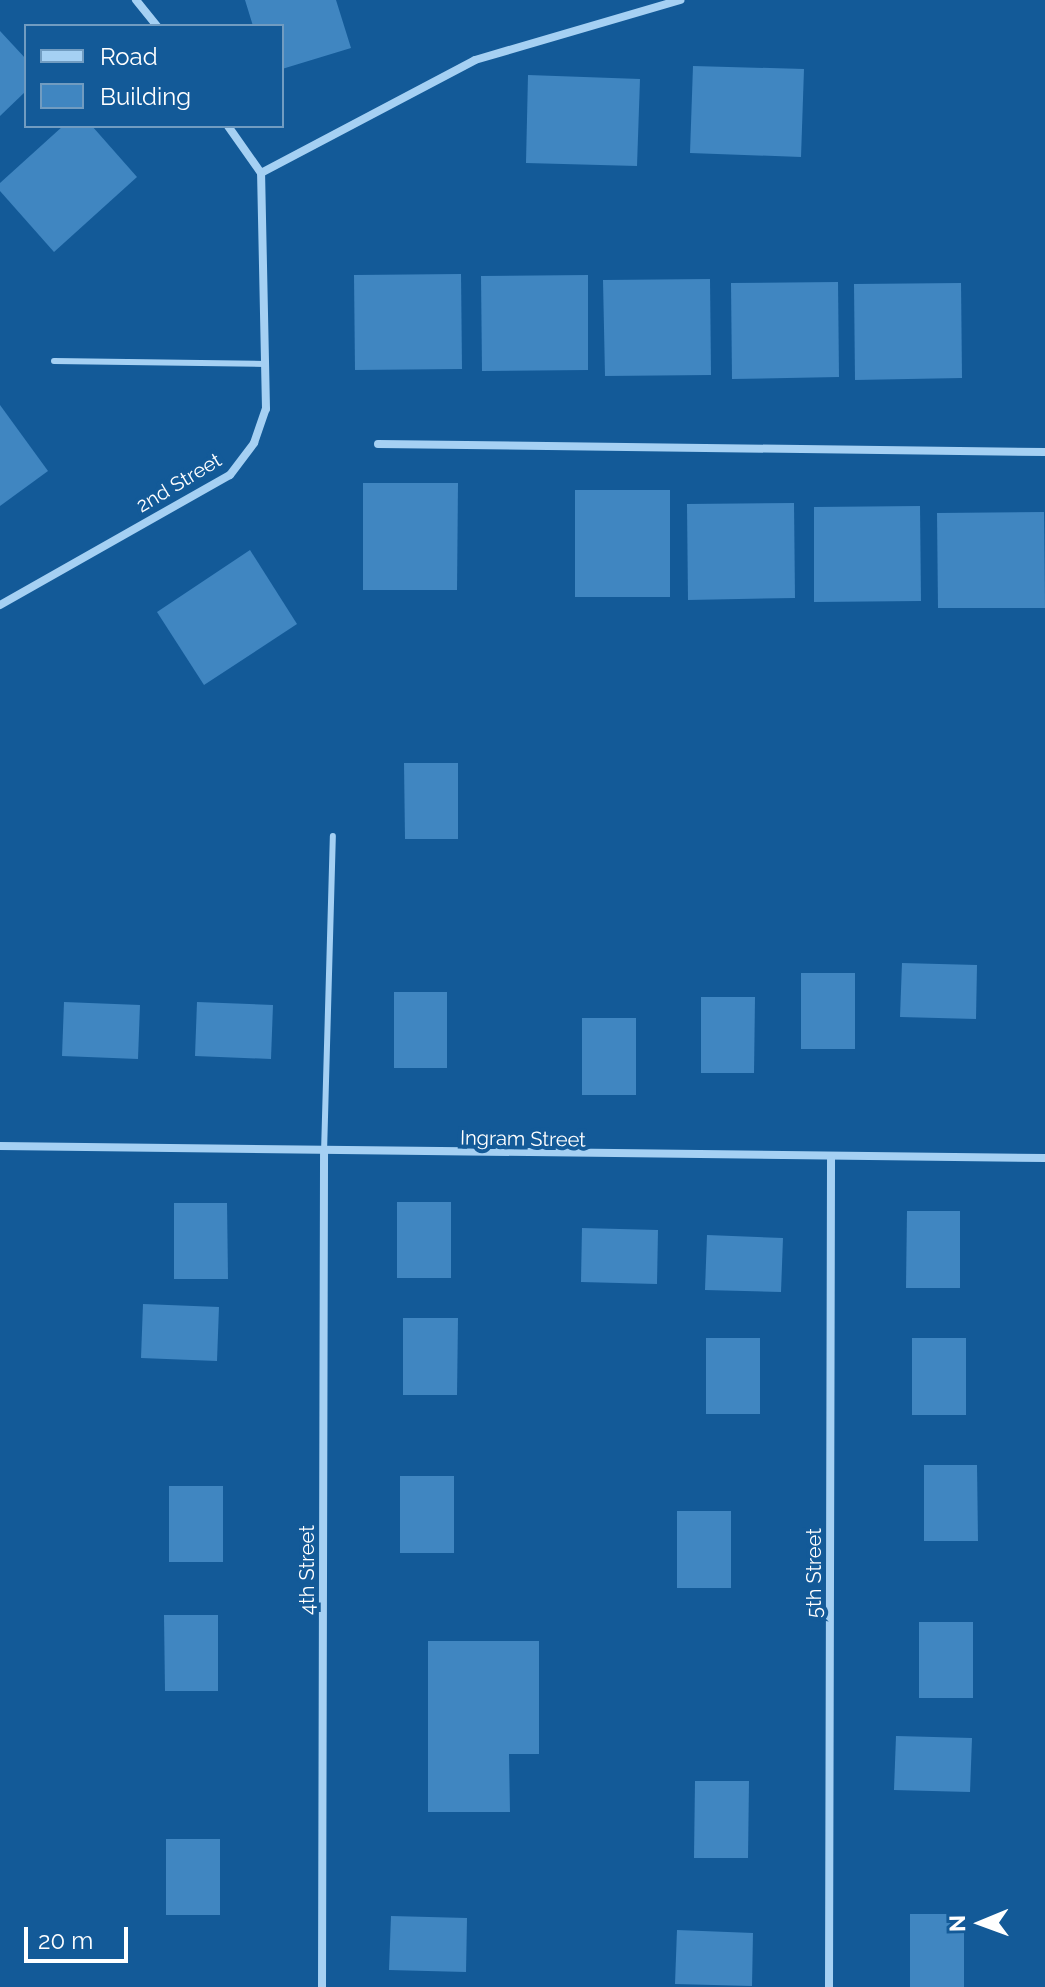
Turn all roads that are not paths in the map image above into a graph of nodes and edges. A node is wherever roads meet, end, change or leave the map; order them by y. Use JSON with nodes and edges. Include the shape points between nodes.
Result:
{"nodes":[{"id":1,"x":136,"y":0,"type":"edge"},
{"id":2,"x":680,"y":0,"type":"edge"},
{"id":3,"x":155,"y":24,"type":"edge"},
{"id":4,"x":229,"y":128,"type":"edge"},
{"id":5,"x":261,"y":173,"type":"junction"},
{"id":6,"x":54,"y":361,"type":"dead end"},
{"id":7,"x":265,"y":364,"type":"junction"},
{"id":8,"x":378,"y":444,"type":"dead end"},
{"id":9,"x":1045,"y":452,"type":"edge"},
{"id":10,"x":0,"y":605,"type":"edge"},
{"id":11,"x":333,"y":836,"type":"dead end"},
{"id":12,"x":0,"y":1146,"type":"edge"},
{"id":13,"x":324,"y":1153,"type":"junction"},
{"id":14,"x":831,"y":1158,"type":"junction"},
{"id":15,"x":1045,"y":1158,"type":"edge"},
{"id":16,"x":322,"y":1987,"type":"edge"},
{"id":17,"x":829,"y":1987,"type":"edge"}],
"edges":[{"from":1,"to":3,"type":"street"},
{"from":2,"to":5,"type":"street","via":[[475,60]]},
{"from":4,"to":5,"type":"street"},
{"from":5,"to":7,"type":"street","name":"2nd Street"},
{"from":6,"to":7,"type":"lane"},
{"from":7,"to":10,"type":"street","name":"2nd Street","via":[[266,409],[254,443],[230,475]]},
{"from":8,"to":9,"type":"street"},
{"from":11,"to":13,"type":"lane"},
{"from":12,"to":13,"type":"street","name":"Ingram Street"},
{"from":13,"to":14,"type":"street","name":"Ingram Street"},
{"from":13,"to":16,"type":"street","name":"4th Street"},
{"from":14,"to":15,"type":"street","name":"Ingram Street"},
{"from":14,"to":17,"type":"street","name":"5th Street"}]}
